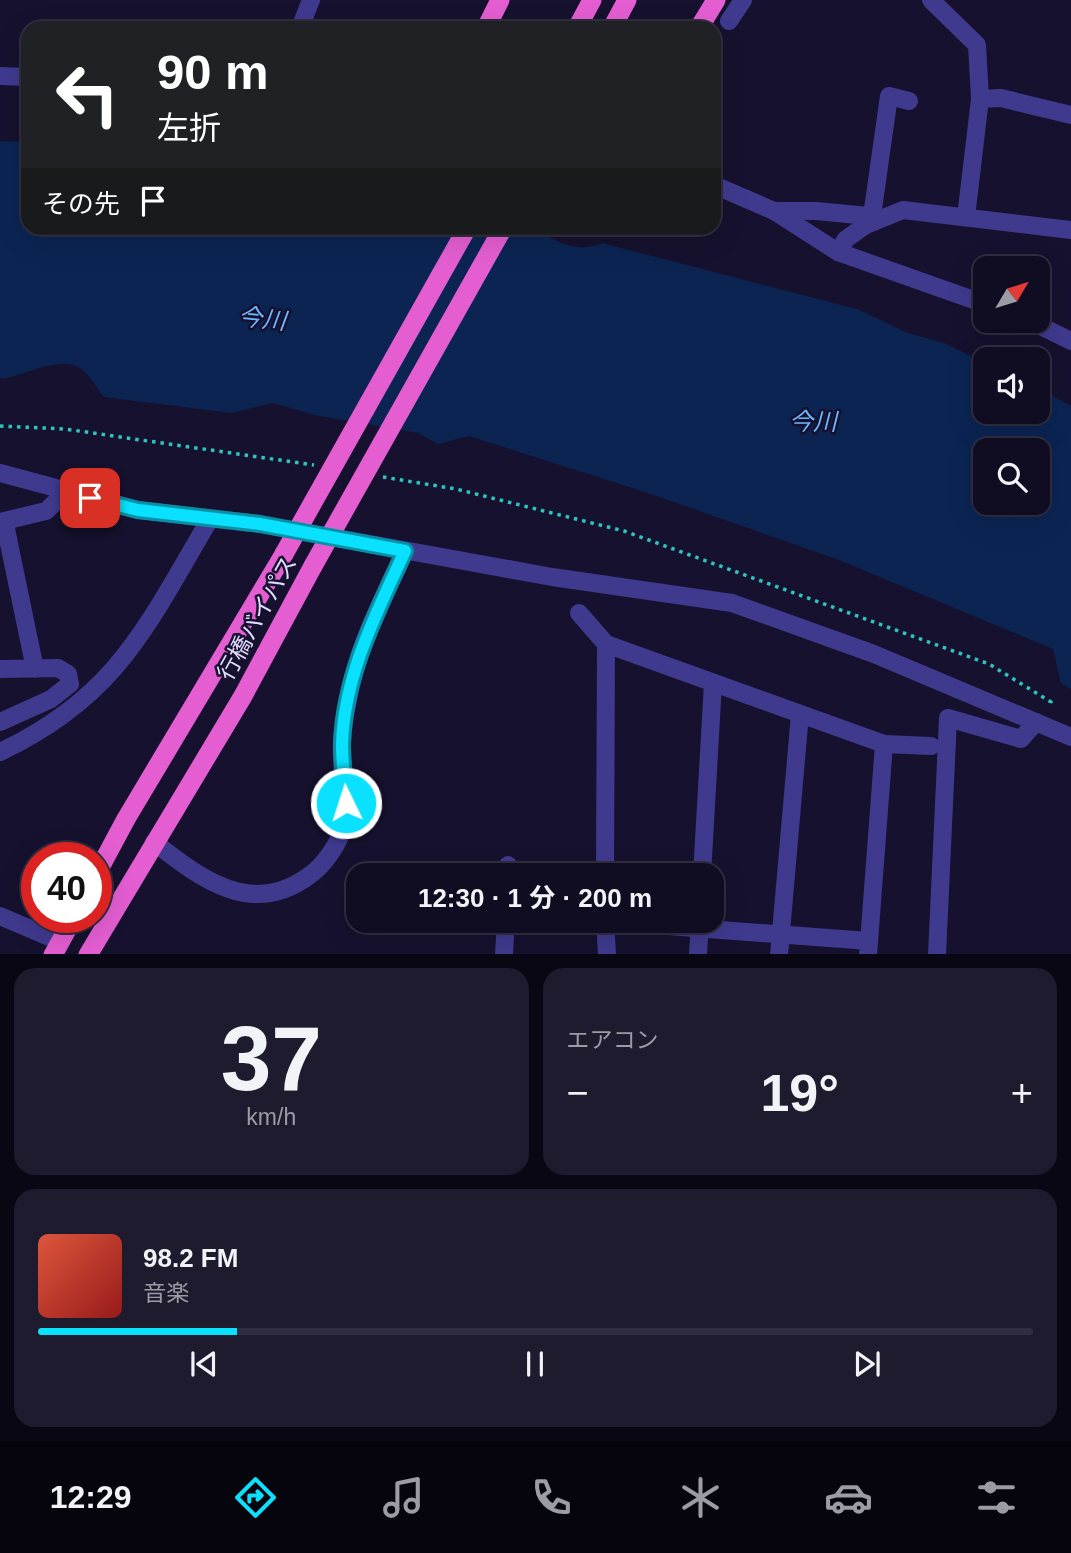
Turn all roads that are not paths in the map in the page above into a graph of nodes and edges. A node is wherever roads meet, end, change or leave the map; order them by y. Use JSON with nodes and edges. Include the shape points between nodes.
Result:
{"nodes":[{"id":1,"x":311,"y":0,"type":"edge"},
{"id":2,"x":500,"y":0,"type":"edge"},
{"id":3,"x":592,"y":0,"type":"edge"},
{"id":4,"x":627,"y":0,"type":"edge"},
{"id":5,"x":716,"y":0,"type":"edge"},
{"id":6,"x":743,"y":0,"type":"edge"},
{"id":7,"x":931,"y":0,"type":"edge"},
{"id":8,"x":303,"y":21,"type":"edge"},
{"id":9,"x":490,"y":21,"type":"edge"},
{"id":10,"x":581,"y":21,"type":"edge"},
{"id":11,"x":616,"y":21,"type":"edge"},
{"id":12,"x":703,"y":21,"type":"edge"},
{"id":13,"x":729,"y":21,"type":"dead end"},
{"id":14,"x":0,"y":76,"type":"edge"},
{"id":15,"x":21,"y":77,"type":"edge"},
{"id":16,"x":980,"y":99,"type":"junction"},
{"id":17,"x":909,"y":101,"type":"dead end"},
{"id":18,"x":1071,"y":116,"type":"edge"},
{"id":19,"x":721,"y":189,"type":"edge"},
{"id":20,"x":774,"y":211,"type":"junction"},
{"id":21,"x":966,"y":216,"type":"junction"},
{"id":22,"x":875,"y":217,"type":"junction"},
{"id":23,"x":1071,"y":230,"type":"edge"},
{"id":24,"x":463,"y":235,"type":"edge"},
{"id":25,"x":499,"y":235,"type":"edge"},
{"id":26,"x":838,"y":252,"type":"junction"},
{"id":27,"x":973,"y":300,"type":"edge"},
{"id":28,"x":1050,"y":331,"type":"edge"},
{"id":29,"x":1071,"y":341,"type":"edge"},
{"id":30,"x":0,"y":473,"type":"edge"},
{"id":31,"x":66,"y":492,"type":"junction"},
{"id":32,"x":210,"y":519,"type":"junction"},
{"id":33,"x":0,"y":522,"type":"edge"},
{"id":34,"x":0,"y":528,"type":"edge"},
{"id":35,"x":405,"y":551,"type":"junction"},
{"id":36,"x":579,"y":613,"type":"dead end"},
{"id":37,"x":606,"y":643,"type":"junction"},
{"id":38,"x":0,"y":669,"type":"edge"},
{"id":39,"x":34,"y":669,"type":"junction"},
{"id":40,"x":713,"y":683,"type":"junction"},
{"id":41,"x":800,"y":714,"type":"junction"},
{"id":42,"x":0,"y":722,"type":"edge"},
{"id":43,"x":1036,"y":722,"type":"junction"},
{"id":44,"x":1071,"y":737,"type":"edge"},
{"id":45,"x":884,"y":744,"type":"junction"},
{"id":46,"x":931,"y":746,"type":"dead end"},
{"id":47,"x":0,"y":752,"type":"edge"},
{"id":48,"x":155,"y":842,"type":"junction"},
{"id":49,"x":112,"y":845,"type":"edge"},
{"id":50,"x":605,"y":863,"type":"edge"},
{"id":51,"x":703,"y":863,"type":"edge"},
{"id":52,"x":0,"y":916,"type":"edge"},
{"id":53,"x":724,"y":932,"type":"edge"},
{"id":54,"x":505,"y":933,"type":"edge"},
{"id":55,"x":605,"y":933,"type":"edge"},
{"id":56,"x":699,"y":933,"type":"edge"},
{"id":57,"x":779,"y":946,"type":"edge"},
{"id":58,"x":57,"y":948,"type":"edge"},
{"id":59,"x":868,"y":948,"type":"edge"},
{"id":60,"x":88,"y":954,"type":"edge"},
{"id":61,"x":504,"y":954,"type":"edge"},
{"id":62,"x":607,"y":954,"type":"edge"},
{"id":63,"x":698,"y":954,"type":"edge"},
{"id":64,"x":937,"y":954,"type":"edge"}],
"edges":[{"from":1,"to":8,"type":"street"},
{"from":2,"to":9,"type":"highway"},
{"from":3,"to":10,"type":"highway"},
{"from":4,"to":11,"type":"highway"},
{"from":5,"to":12,"type":"highway"},
{"from":6,"to":13,"type":"street"},
{"from":7,"to":16,"type":"street","via":[[977,45]]},
{"from":14,"to":15,"type":"street"},
{"from":16,"to":18,"type":"street","via":[[1001,98]]},
{"from":16,"to":21,"type":"street"},
{"from":17,"to":22,"type":"street","via":[[889,96]]},
{"from":19,"to":20,"type":"street"},
{"from":20,"to":22,"type":"street"},
{"from":20,"to":26,"type":"street"},
{"from":21,"to":22,"type":"street","via":[[903,210]]},
{"from":21,"to":23,"type":"street"},
{"from":22,"to":26,"type":"street","via":[[846,239]]},
{"from":24,"to":49,"type":"highway","name":"行橋バイパス","bridge":true,"via":[[284,554]]},
{"from":25,"to":48,"type":"highway","name":"行橋バイパス","bridge":true,"via":[[243,696]]},
{"from":26,"to":27,"type":"street"},
{"from":28,"to":29,"type":"street"},
{"from":30,"to":31,"type":"street"},
{"from":31,"to":32,"type":"street","via":[[138,510]]},
{"from":31,"to":33,"type":"street","via":[[46,511]]},
{"from":32,"to":35,"type":"street"},
{"from":32,"to":47,"type":"street","via":[[124,660],[85,700],[52,725]]},
{"from":34,"to":39,"type":"street","via":[[6,528]]},
{"from":35,"to":43,"type":"street","via":[[732,603],[874,654]]},
{"from":35,"to":48,"type":"street","via":[[360,654],[342,743],[346,803],[342,830],[316,871],[295,886],[268,894],[241,894],[188,869]]},
{"from":36,"to":37,"type":"street"},
{"from":37,"to":40,"type":"street"},
{"from":37,"to":50,"type":"street"},
{"from":38,"to":39,"type":"street"},
{"from":39,"to":42,"type":"street","via":[[58,668],[68,674],[70,684],[51,699]]},
{"from":40,"to":41,"type":"street"},
{"from":40,"to":51,"type":"street"},
{"from":41,"to":45,"type":"street"},
{"from":41,"to":57,"type":"street"},
{"from":43,"to":44,"type":"street"},
{"from":43,"to":64,"type":"street","via":[[1021,739],[947,718]]},
{"from":45,"to":46,"type":"street"},
{"from":45,"to":59,"type":"street"},
{"from":48,"to":60,"type":"highway","name":"行橋バイパス"},
{"from":52,"to":58,"type":"street"},
{"from":53,"to":57,"type":"street"},
{"from":54,"to":61,"type":"street"},
{"from":55,"to":62,"type":"street"},
{"from":56,"to":63,"type":"street"},
{"from":57,"to":59,"type":"street"}]}
